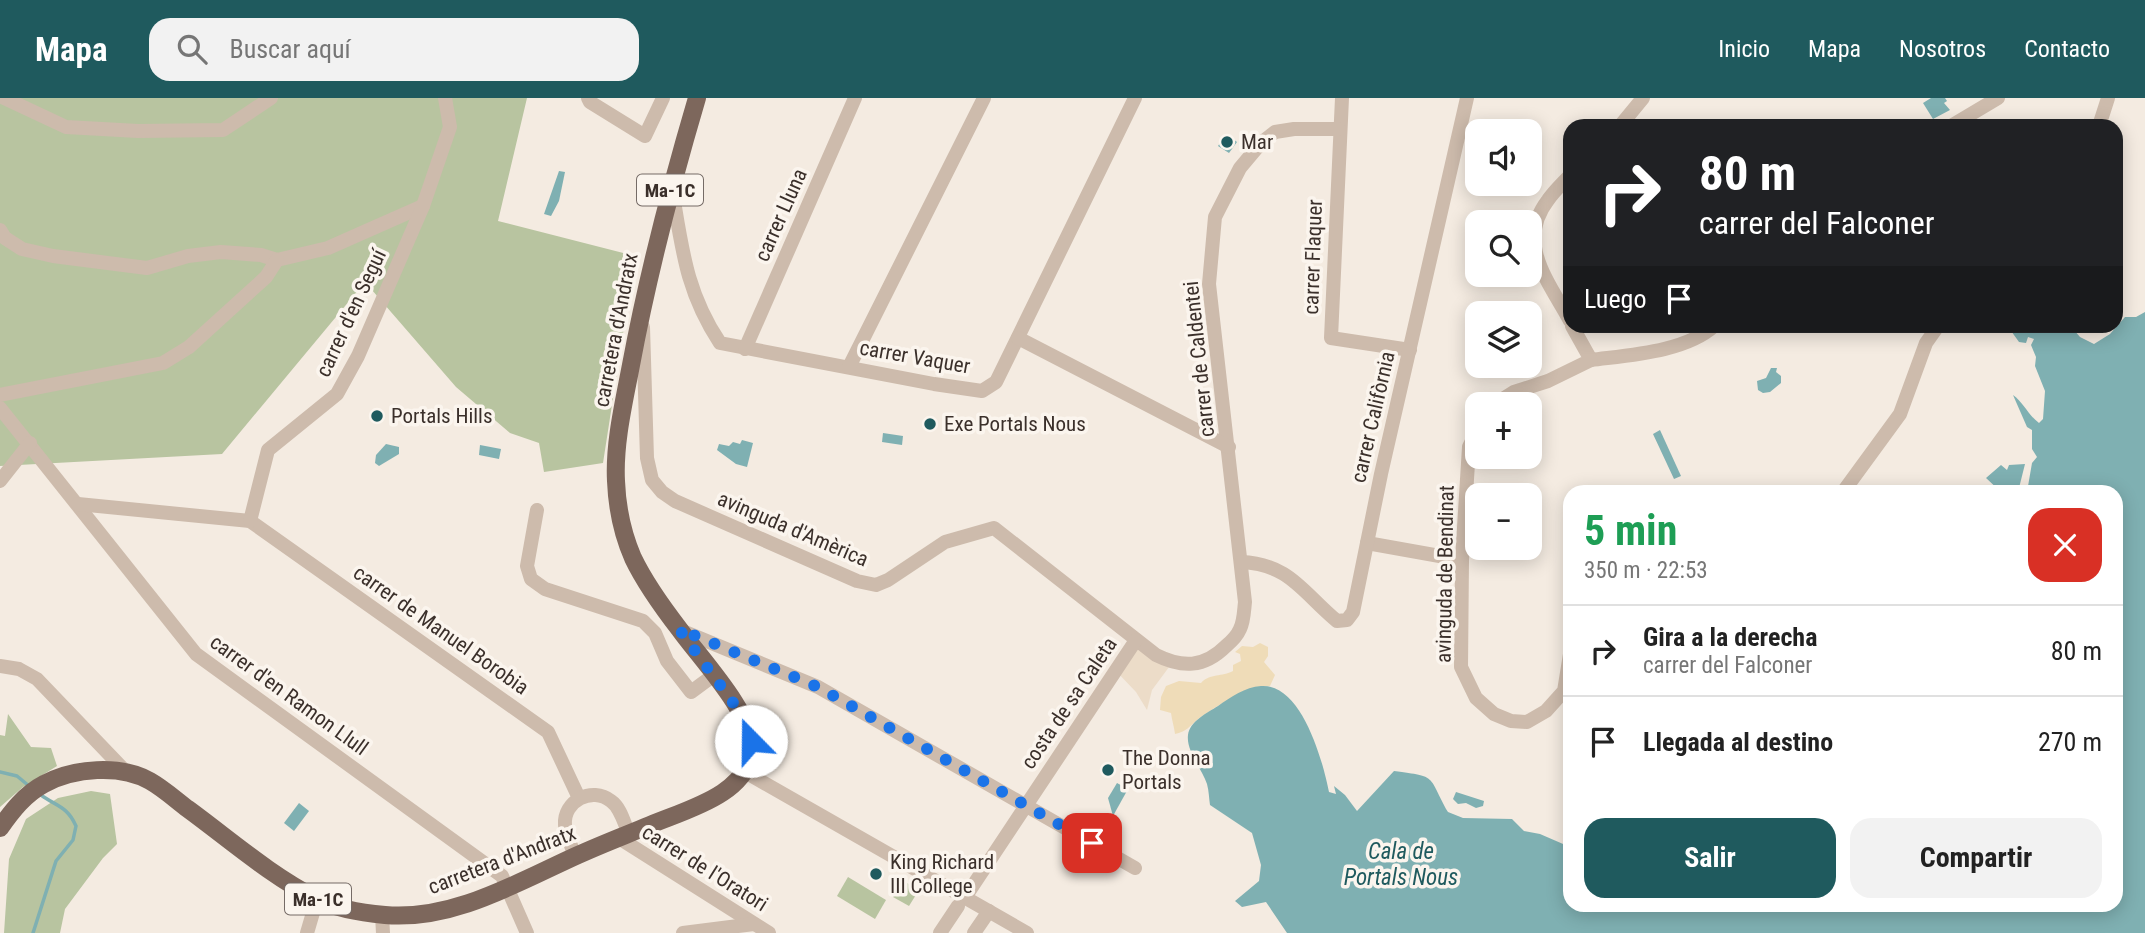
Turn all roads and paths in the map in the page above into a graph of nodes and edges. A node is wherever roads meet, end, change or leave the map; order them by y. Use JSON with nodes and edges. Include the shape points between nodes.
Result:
{"nodes":[{"id":1,"x":4,"y":98,"type":"edge"},
{"id":2,"x":271,"y":98,"type":"edge"},
{"id":3,"x":444,"y":98,"type":"edge"},
{"id":4,"x":588,"y":98,"type":"edge"},
{"id":5,"x":663,"y":98,"type":"edge"},
{"id":6,"x":697,"y":98,"type":"edge"},
{"id":7,"x":855,"y":98,"type":"edge"},
{"id":8,"x":985,"y":98,"type":"edge"},
{"id":9,"x":1135,"y":98,"type":"edge"},
{"id":10,"x":1342,"y":98,"type":"edge"},
{"id":11,"x":1467,"y":98,"type":"edge"},
{"id":12,"x":1643,"y":98,"type":"edge"},
{"id":13,"x":1998,"y":98,"type":"edge"},
{"id":14,"x":2108,"y":98,"type":"edge"},
{"id":15,"x":1626,"y":119,"type":"edge"},
{"id":16,"x":1963,"y":119,"type":"edge"},
{"id":17,"x":2101,"y":119,"type":"edge"},
{"id":18,"x":1339,"y":129,"type":"junction"},
{"id":19,"x":1563,"y":183,"type":"edge"},
{"id":20,"x":671,"y":184,"type":"junction"},
{"id":21,"x":423,"y":206,"type":"junction"},
{"id":22,"x":0,"y":230,"type":"edge"},
{"id":23,"x":277,"y":260,"type":"junction"},
{"id":24,"x":643,"y":303,"type":"junction"},
{"id":25,"x":1563,"y":308,"type":"edge"},
{"id":26,"x":1576,"y":333,"type":"edge"},
{"id":27,"x":1703,"y":333,"type":"edge"},
{"id":28,"x":1933,"y":333,"type":"edge"},
{"id":29,"x":1018,"y":338,"type":"junction"},
{"id":30,"x":745,"y":349,"type":"junction"},
{"id":31,"x":1410,"y":350,"type":"junction"},
{"id":32,"x":1591,"y":360,"type":"junction"},
{"id":33,"x":849,"y":367,"type":"junction"},
{"id":34,"x":1514,"y":392,"type":"edge"},
{"id":35,"x":0,"y":396,"type":"edge"},
{"id":36,"x":0,"y":408,"type":"edge"},
{"id":37,"x":30,"y":443,"type":"junction"},
{"id":38,"x":1229,"y":447,"type":"junction"},
{"id":39,"x":1468,"y":469,"type":"edge"},
{"id":40,"x":0,"y":481,"type":"edge"},
{"id":41,"x":1848,"y":485,"type":"edge"},
{"id":42,"x":78,"y":503,"type":"junction"},
{"id":43,"x":537,"y":510,"type":"dead end"},
{"id":44,"x":250,"y":521,"type":"junction"},
{"id":45,"x":1367,"y":543,"type":"junction"},
{"id":46,"x":1462,"y":560,"type":"junction"},
{"id":47,"x":1241,"y":562,"type":"junction"},
{"id":48,"x":679,"y":629,"type":"junction"},
{"id":49,"x":1136,"y":640,"type":"junction"},
{"id":50,"x":1,"y":667,"type":"edge"},
{"id":51,"x":714,"y":675,"type":"junction"},
{"id":52,"x":1563,"y":692,"type":"edge"},
{"id":53,"x":745,"y":772,"type":"junction"},
{"id":54,"x":127,"y":773,"type":"junction"},
{"id":55,"x":579,"y":798,"type":"junction"},
{"id":56,"x":1027,"y":806,"type":"junction"},
{"id":57,"x":0,"y":828,"type":"edge"},
{"id":58,"x":624,"y":836,"type":"junction"},
{"id":59,"x":575,"y":856,"type":"junction"},
{"id":60,"x":1135,"y":868,"type":"dead end"},
{"id":61,"x":507,"y":887,"type":"junction"},
{"id":62,"x":968,"y":894,"type":"dead end"},
{"id":63,"x":317,"y":899,"type":"junction"},
{"id":64,"x":958,"y":906,"type":"dead end"},
{"id":65,"x":989,"y":911,"type":"junction"},
{"id":66,"x":383,"y":924,"type":"edge"},
{"id":67,"x":754,"y":924,"type":"junction"},
{"id":68,"x":307,"y":933,"type":"edge"},
{"id":69,"x":527,"y":933,"type":"edge"},
{"id":70,"x":683,"y":933,"type":"edge"},
{"id":71,"x":769,"y":933,"type":"edge"},
{"id":72,"x":940,"y":933,"type":"edge"},
{"id":73,"x":974,"y":933,"type":"edge"},
{"id":74,"x":1027,"y":933,"type":"edge"}],
"edges":[{"from":1,"to":2,"type":"street","via":[[66,127],[138,131],[223,130]]},
{"from":3,"to":21,"type":"street","name":"carrer d'en Seguí","via":[[450,127]]},
{"from":4,"to":5,"type":"street","via":[[645,136]]},
{"from":6,"to":20,"type":"main road","name":"carretera d'Andratx","number":"Ma-1C"},
{"from":7,"to":30,"type":"street","name":"carrer Lluna"},
{"from":8,"to":33,"type":"street"},
{"from":9,"to":29,"type":"street","name":"carrer Vaquer"},
{"from":10,"to":18,"type":"street","name":"carrer Flaquer"},
{"from":11,"to":31,"type":"street","name":"carrer Califòrnia"},
{"from":12,"to":15,"type":"street"},
{"from":13,"to":16,"type":"street"},
{"from":14,"to":17,"type":"street"},
{"from":18,"to":31,"type":"street","name":"carrer Flaquer","via":[[1331,338]]},
{"from":18,"to":38,"type":"street","name":"carrer de Caldentei","via":[[1275,132],[1240,168],[1215,218],[1209,284]]},
{"from":19,"to":25,"type":"street","via":[[1536,222],[1533,246]]},
{"from":20,"to":24,"type":"main road","name":"carretera d'Andratx","number":"Ma-1C"},
{"from":20,"to":30,"type":"street","name":"carrer Vaquer","via":[[687,275],[705,321],[720,343]]},
{"from":21,"to":23,"type":"street","via":[[328,248]]},
{"from":21,"to":44,"type":"street","name":"carrer d'en Seguí","via":[[337,394],[268,450]]},
{"from":22,"to":23,"type":"street","via":[[22,248],[53,256],[148,268],[221,252]]},
{"from":23,"to":35,"type":"street","via":[[266,277],[189,347],[163,363]]},
{"from":24,"to":48,"type":"main road","name":"carretera d'Andratx","number":"Ma-1C","via":[[621,420],[617,489],[633,558]]},
{"from":24,"to":49,"type":"street","name":"avinguda d'Amèrica","via":[[647,458],[652,480],[675,501],[857,581],[876,585],[945,542],[994,528]]},
{"from":26,"to":32,"type":"street"},
{"from":27,"to":32,"type":"street","via":[[1683,344]]},
{"from":28,"to":41,"type":"street","via":[[1900,414]]},
{"from":29,"to":33,"type":"street","name":"carrer Vaquer","via":[[996,382],[982,391]]},
{"from":29,"to":38,"type":"street"},
{"from":30,"to":33,"type":"street","name":"carrer Vaquer"},
{"from":31,"to":45,"type":"street","name":"carrer Califòrnia"},
{"from":32,"to":34,"type":"street","via":[[1548,382]]},
{"from":36,"to":37,"type":"street","name":"carrer d'en Ramon Llull"},
{"from":37,"to":40,"type":"street"},
{"from":37,"to":42,"type":"street","name":"carrer d'en Ramon Llull"},
{"from":38,"to":47,"type":"street","name":"carrer de Caldentei"},
{"from":39,"to":46,"type":"street","name":"avinguda de Bendinat"},
{"from":42,"to":44,"type":"street"},
{"from":42,"to":61,"type":"street","name":"carrer d'en Ramon Llull","via":[[196,654],[502,876]]},
{"from":43,"to":51,"type":"street","via":[[527,566],[531,579],[545,589],[643,621],[691,692]]},
{"from":44,"to":55,"type":"street","name":"carrer de Manuel Borobia","via":[[548,732]]},
{"from":45,"to":46,"type":"street"},
{"from":45,"to":47,"type":"street","name":"carrer Califòrnia","via":[[1353,612],[1347,621],[1337,621],[1282,570],[1262,562]]},
{"from":46,"to":52,"type":"street","name":"avinguda de Bendinat","via":[[1461,667],[1476,698],[1511,721],[1527,722],[1546,711]]},
{"from":47,"to":49,"type":"street","name":"carrer de Caldentei","via":[[1242,624],[1217,655],[1201,663],[1172,663]]},
{"from":48,"to":51,"type":"main road","name":"carretera d'Andratx","number":"Ma-1C"},
{"from":48,"to":56,"type":"street","via":[[818,687]]},
{"from":49,"to":56,"type":"street","name":"costa de sa Caleta"},
{"from":50,"to":54,"type":"street","via":[[19,669],[37,679]]},
{"from":51,"to":53,"type":"main road","name":"carretera d'Andratx","number":"Ma-1C","via":[[748,727],[752,748]]},
{"from":53,"to":58,"type":"main road","name":"carretera d'Andratx","number":"Ma-1C","via":[[715,796]]},
{"from":53,"to":65,"type":"street"},
{"from":54,"to":57,"type":"main road","name":"carretera d'Andratx","number":"Ma-1C","via":[[90,771],[54,780],[34,790]]},
{"from":54,"to":63,"type":"main road","name":"carretera d'Andratx","number":"Ma-1C","via":[[151,782]]},
{"from":55,"to":58,"type":"street","via":[[599,795],[611,801],[619,811]]},
{"from":55,"to":59,"type":"street","via":[[565,819]]},
{"from":56,"to":60,"type":"street"},
{"from":56,"to":62,"type":"street","name":"costa de sa Caleta"},
{"from":58,"to":59,"type":"main road","name":"carretera d'Andratx","number":"Ma-1C"},
{"from":58,"to":67,"type":"street","name":"carrer de l'Oratori"},
{"from":59,"to":61,"type":"main road","name":"carretera d'Andratx","number":"Ma-1C"},
{"from":61,"to":66,"type":"main road","name":"carretera d'Andratx","number":"Ma-1C","via":[[465,904]]},
{"from":61,"to":69,"type":"street"},
{"from":63,"to":66,"type":"main road","name":"carretera d'Andratx","number":"Ma-1C"},
{"from":63,"to":68,"type":"street"},
{"from":64,"to":72,"type":"street"},
{"from":65,"to":73,"type":"street"},
{"from":65,"to":74,"type":"street"},
{"from":67,"to":70,"type":"street"},
{"from":67,"to":71,"type":"street","name":"carrer de l'Oratori"}]}
